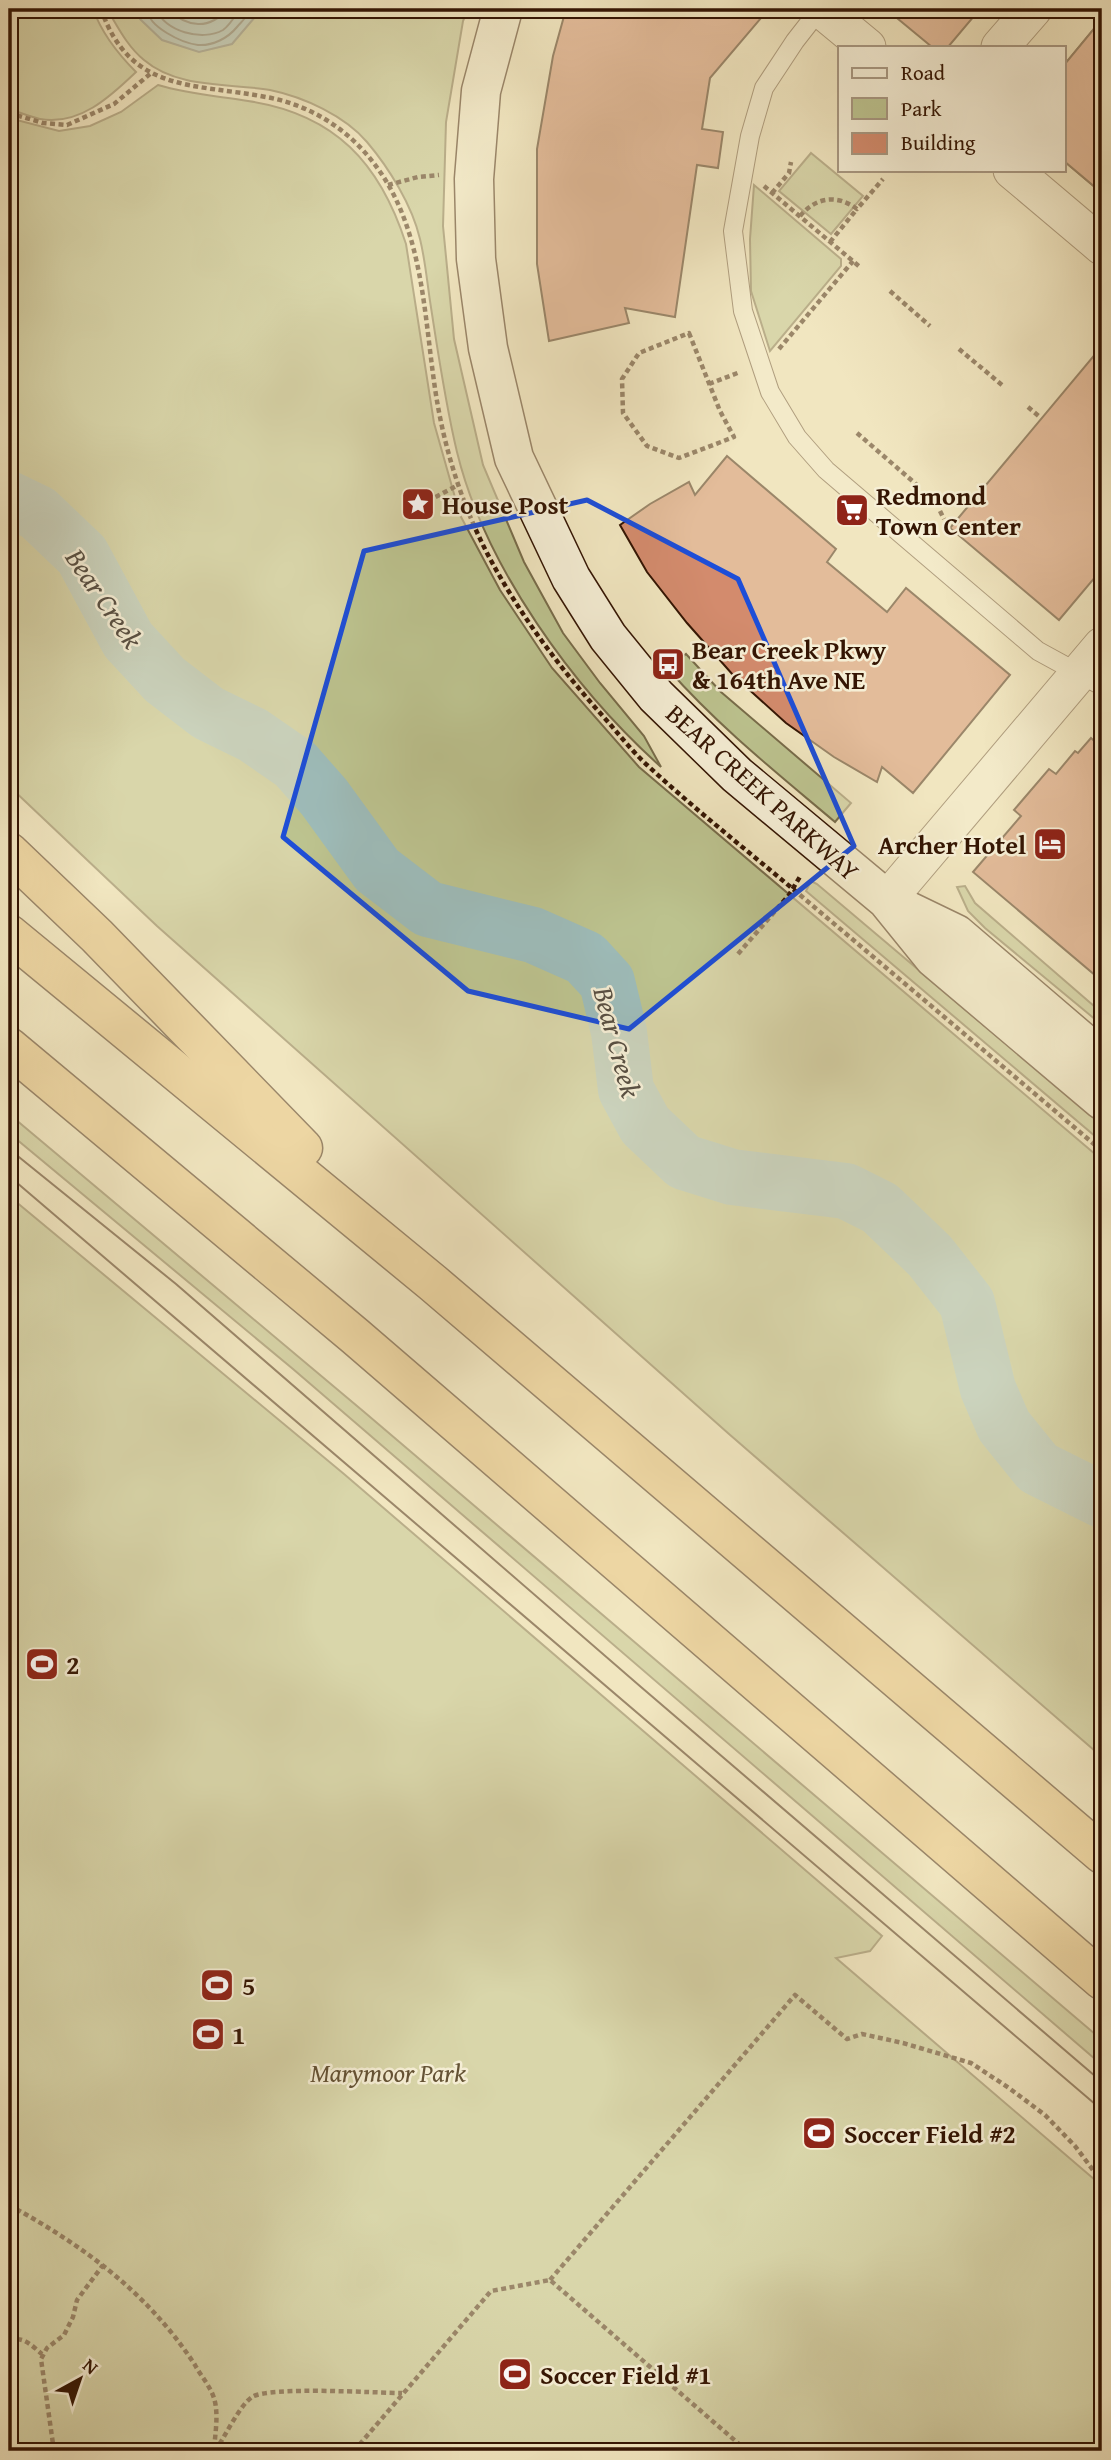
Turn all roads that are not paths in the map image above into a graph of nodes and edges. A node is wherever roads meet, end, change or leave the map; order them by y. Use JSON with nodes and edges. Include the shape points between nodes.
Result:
{"nodes":[{"id":1,"x":503,"y":9,"type":"edge"},
{"id":2,"x":821,"y":9,"type":"edge"},
{"id":3,"x":1033,"y":9,"type":"edge"},
{"id":4,"x":866,"y":46,"type":"edge"},
{"id":5,"x":1001,"y":46,"type":"edge"},
{"id":6,"x":1014,"y":172,"type":"edge"},
{"id":7,"x":1102,"y":246,"type":"edge"},
{"id":8,"x":1095,"y":668,"type":"edge"},
{"id":9,"x":9,"y":852,"type":"edge"},
{"id":10,"x":887,"y":900,"type":"junction"},
{"id":11,"x":9,"y":934,"type":"edge"},
{"id":12,"x":9,"y":1047,"type":"edge"},
{"id":13,"x":9,"y":1056,"type":"edge"},
{"id":14,"x":1102,"y":1059,"type":"edge"},
{"id":15,"x":62,"y":1093,"type":"junction"},
{"id":16,"x":1102,"y":1100,"type":"edge"},
{"id":17,"x":433,"y":1283,"type":"junction"},
{"id":18,"x":1102,"y":1854,"type":"edge"},
{"id":19,"x":1102,"y":1980,"type":"edge"}],
"edges":[{"from":1,"to":10,"type":"main road","name":"BEAR CREEK PARKWAY","via":[[481,91],[475,232],[488,348],[514,458],[571,578],[608,637],[656,696],[737,775]]},
{"from":2,"to":4,"type":"street"},
{"from":2,"to":8,"type":"lane","via":[[764,88],[750,136],[733,232],[744,311],[770,392],[797,437],[826,470],[1038,651]]},
{"from":3,"to":5,"type":"street"},
{"from":6,"to":7,"type":"street"},
{"from":8,"to":10,"type":"street"},
{"from":9,"to":17,"type":"highway","via":[[97,936]]},
{"from":10,"to":14,"type":"main road","name":"BEAR CREEK PARKWAY","via":[[956,934]]},
{"from":10,"to":16,"type":"main road","name":"BEAR CREEK PARKWAY","via":[[934,958]]},
{"from":11,"to":17,"type":"highway"},
{"from":12,"to":15,"type":"highway"},
{"from":13,"to":15,"type":"highway"},
{"from":15,"to":19,"type":"highway","via":[[355,1336]]},
{"from":17,"to":18,"type":"highway"}]}
